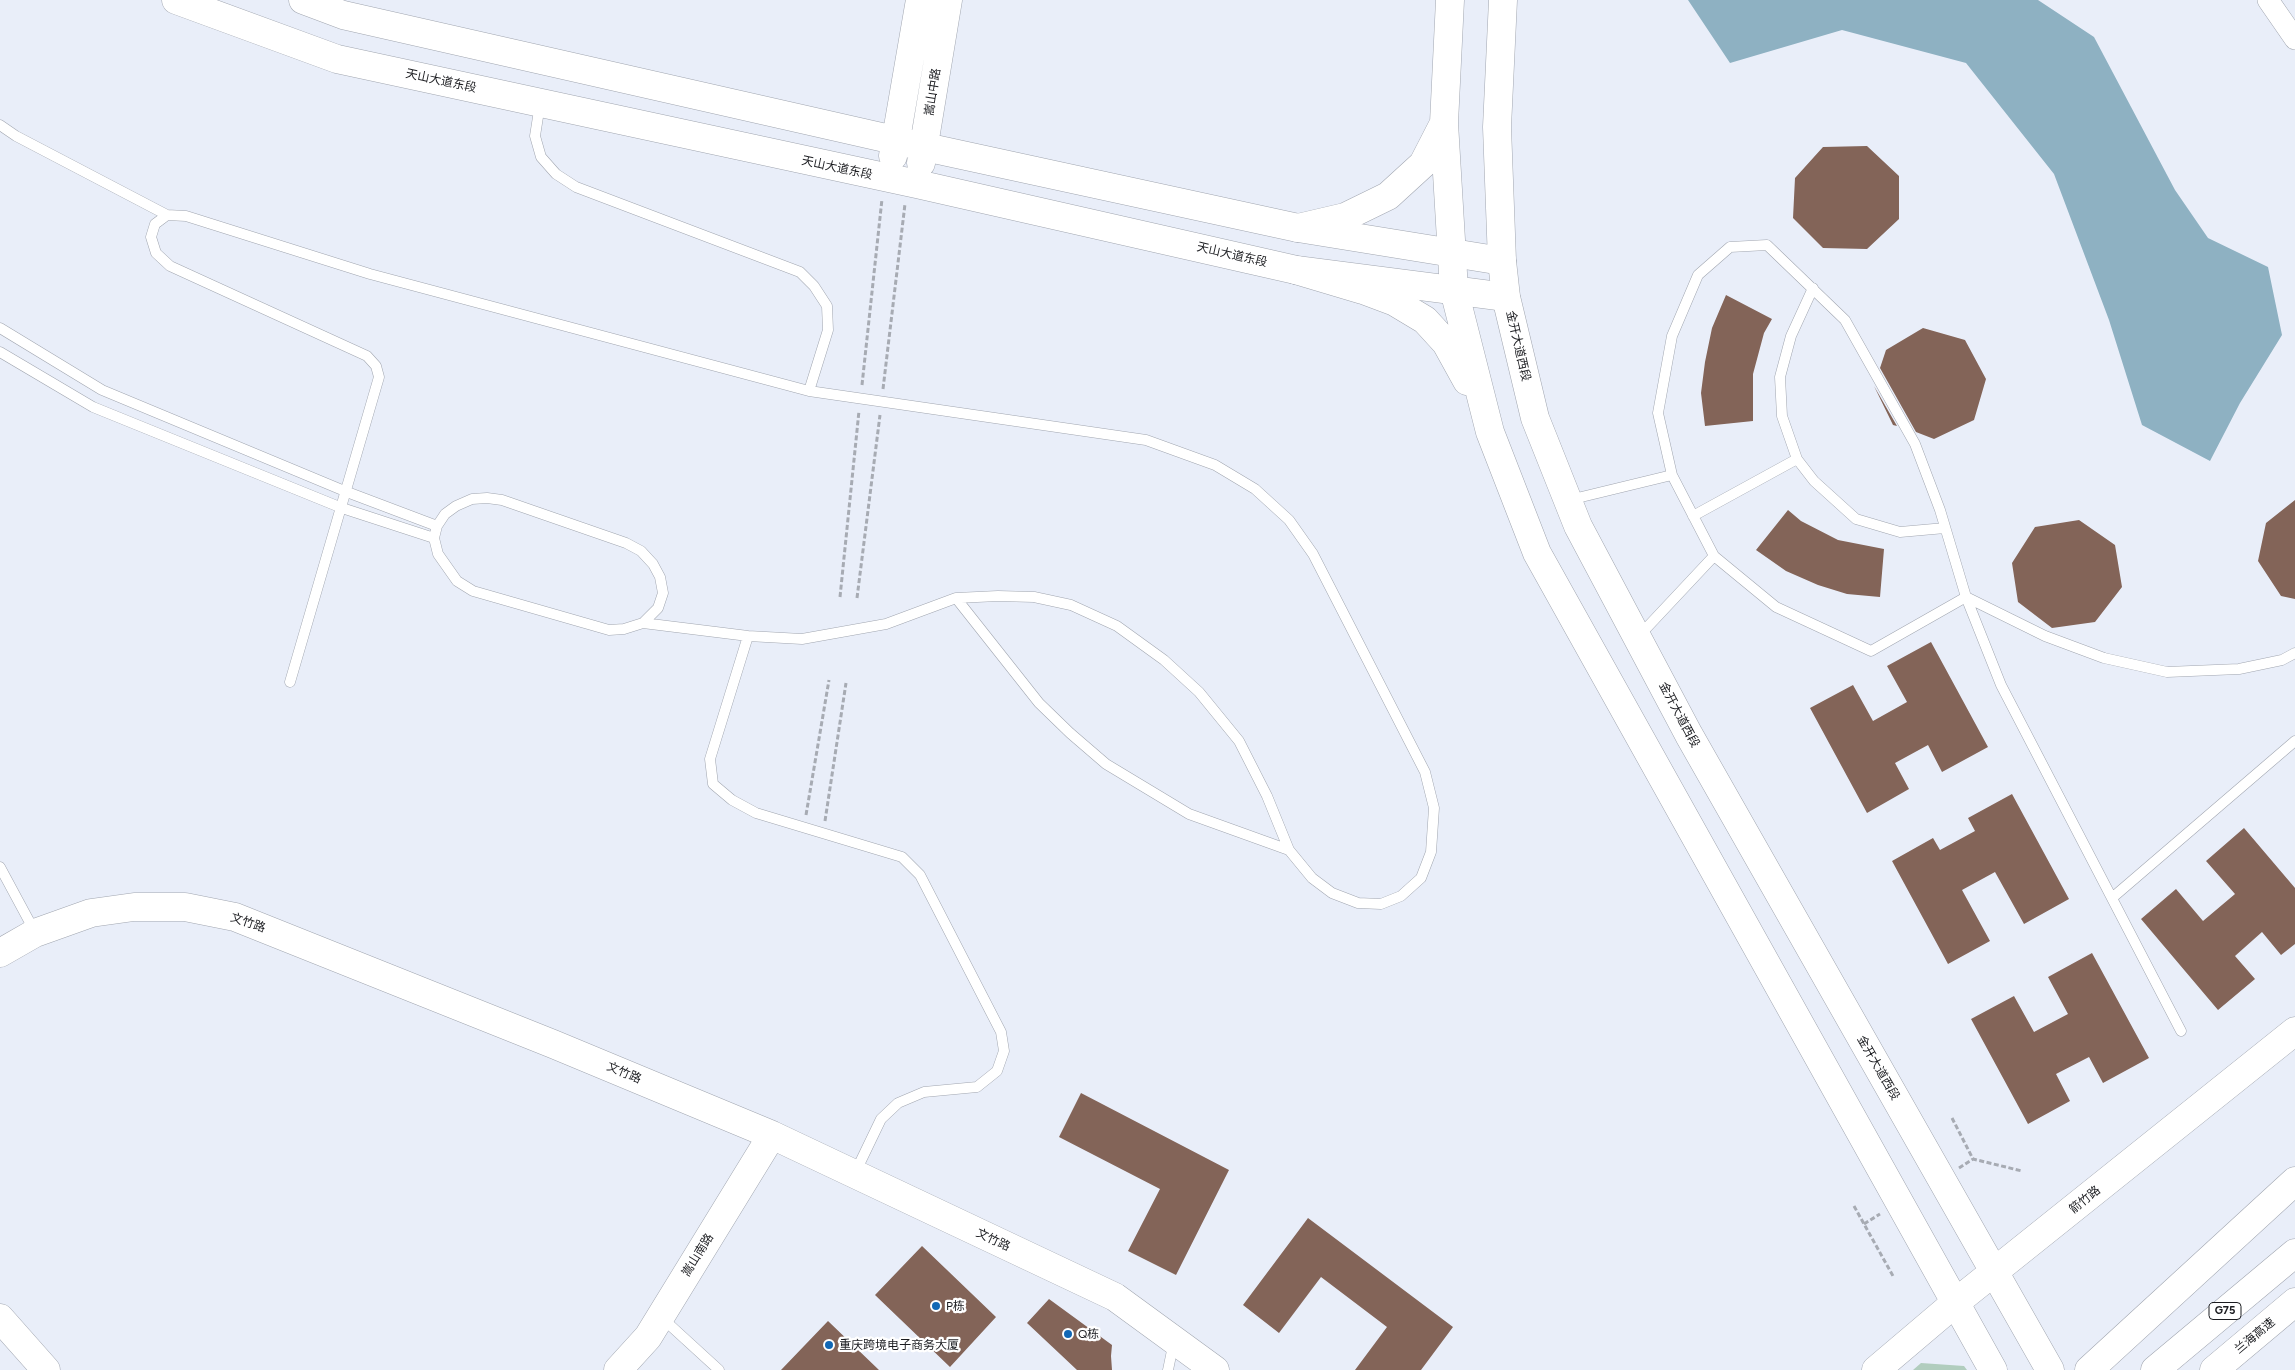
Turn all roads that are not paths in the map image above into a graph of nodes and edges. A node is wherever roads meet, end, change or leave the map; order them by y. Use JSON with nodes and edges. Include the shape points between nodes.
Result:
{"nodes":[{"id":1,"x":176,"y":0,"type":"edge"},
{"id":2,"x":303,"y":0,"type":"edge"},
{"id":3,"x":920,"y":0,"type":"edge"},
{"id":4,"x":948,"y":0,"type":"edge"},
{"id":5,"x":1450,"y":0,"type":"edge"},
{"id":6,"x":1503,"y":0,"type":"edge"},
{"id":7,"x":2268,"y":0,"type":"edge"},
{"id":8,"x":2295,"y":38,"type":"edge"},
{"id":9,"x":540,"y":103,"type":"junction"},
{"id":10,"x":1444,"y":124,"type":"junction"},
{"id":11,"x":0,"y":125,"type":"edge"},
{"id":12,"x":896,"y":140,"type":"junction"},
{"id":13,"x":925,"y":147,"type":"junction"},
{"id":14,"x":899,"y":188,"type":"junction"},
{"id":15,"x":167,"y":214,"type":"junction"},
{"id":16,"x":1298,"y":228,"type":"junction"},
{"id":17,"x":1451,"y":252,"type":"junction"},
{"id":18,"x":1502,"y":261,"type":"junction"},
{"id":19,"x":1296,"y":270,"type":"junction"},
{"id":20,"x":1813,"y":288,"type":"junction"},
{"id":21,"x":1454,"y":290,"type":"junction"},
{"id":22,"x":1506,"y":297,"type":"junction"},
{"id":23,"x":0,"y":328,"type":"edge"},
{"id":24,"x":0,"y":352,"type":"edge"},
{"id":25,"x":809,"y":391,"type":"junction"},
{"id":26,"x":1490,"y":432,"type":"junction"},
{"id":27,"x":1797,"y":460,"type":"junction"},
{"id":28,"x":1672,"y":475,"type":"junction"},
{"id":29,"x":347,"y":492,"type":"junction"},
{"id":30,"x":1568,"y":500,"type":"junction"},
{"id":31,"x":342,"y":508,"type":"junction"},
{"id":32,"x":1693,"y":516,"type":"junction"},
{"id":33,"x":437,"y":526,"type":"junction"},
{"id":34,"x":1945,"y":528,"type":"junction"},
{"id":35,"x":434,"y":538,"type":"junction"},
{"id":36,"x":1714,"y":556,"type":"junction"},
{"id":37,"x":1966,"y":597,"type":"junction"},
{"id":38,"x":956,"y":598,"type":"junction"},
{"id":39,"x":643,"y":623,"type":"junction"},
{"id":40,"x":748,"y":636,"type":"junction"},
{"id":41,"x":1637,"y":637,"type":"junction"},
{"id":42,"x":2295,"y":653,"type":"edge"},
{"id":43,"x":290,"y":682,"type":"dead end"},
{"id":44,"x":2295,"y":741,"type":"edge"},
{"id":45,"x":1290,"y":850,"type":"junction"},
{"id":46,"x":0,"y":867,"type":"edge"},
{"id":47,"x":2112,"y":898,"type":"junction"},
{"id":48,"x":35,"y":933,"type":"junction"},
{"id":49,"x":0,"y":953,"type":"edge"},
{"id":50,"x":2181,"y":1031,"type":"dead end"},
{"id":51,"x":2295,"y":1031,"type":"edge"},
{"id":52,"x":772,"y":1135,"type":"junction"},
{"id":53,"x":854,"y":1174,"type":"junction"},
{"id":54,"x":2295,"y":1181,"type":"edge"},
{"id":55,"x":2295,"y":1253,"type":"edge"},
{"id":56,"x":1994,"y":1272,"type":"junction"},
{"id":57,"x":2295,"y":1302,"type":"edge"},
{"id":58,"x":1955,"y":1304,"type":"junction"},
{"id":59,"x":660,"y":1316,"type":"junction"},
{"id":60,"x":0,"y":1318,"type":"edge"},
{"id":61,"x":1174,"y":1340,"type":"junction"},
{"id":62,"x":2046,"y":1364,"type":"edge"},
{"id":63,"x":46,"y":1370,"type":"edge"},
{"id":64,"x":618,"y":1370,"type":"edge"},
{"id":65,"x":719,"y":1370,"type":"edge"},
{"id":66,"x":1168,"y":1370,"type":"edge"},
{"id":67,"x":1215,"y":1370,"type":"edge"},
{"id":68,"x":1876,"y":1370,"type":"edge"},
{"id":69,"x":1993,"y":1370,"type":"edge"},
{"id":70,"x":2089,"y":1370,"type":"edge"},
{"id":71,"x":2155,"y":1370,"type":"edge"},
{"id":72,"x":2214,"y":1370,"type":"edge"}],
"edges":[{"from":1,"to":9,"type":"main road","name":"天山大道东段","via":[[337,59]]},
{"from":2,"to":12,"type":"main road","via":[[343,15]]},
{"from":3,"to":12,"type":"main road"},
{"from":4,"to":13,"type":"main road","name":"嵩山中路"},
{"from":5,"to":10,"type":"main road"},
{"from":6,"to":18,"type":"main road","name":"金开大道西段","via":[[1497,127]]},
{"from":7,"to":8,"type":"street"},
{"from":9,"to":14,"type":"main road","name":"天山大道东段"},
{"from":9,"to":25,"type":"lane","via":[[535,136],[541,157],[556,174],[576,187],[800,272],[814,286],[827,306],[828,330]]},
{"from":10,"to":16,"type":"main road","via":[[1423,164],[1388,196],[1345,217]]},
{"from":10,"to":17,"type":"main road"},
{"from":11,"to":15,"type":"lane"},
{"from":12,"to":13,"type":"main road"},
{"from":12,"to":14,"type":"main road"},
{"from":13,"to":14,"type":"main road","name":"嵩山中路"},
{"from":13,"to":16,"type":"main road"},
{"from":14,"to":19,"type":"main road","name":"天山大道东段"},
{"from":15,"to":25,"type":"lane","via":[[186,216],[370,274]]},
{"from":15,"to":29,"type":"lane","via":[[155,224],[151,237],[156,254],[170,266],[367,356],[376,366],[379,377],[377,393]]},
{"from":16,"to":17,"type":"main road"},
{"from":17,"to":18,"type":"main road"},
{"from":17,"to":21,"type":"main road"},
{"from":18,"to":22,"type":"main road","name":"金开大道西段"},
{"from":19,"to":21,"type":"main road","name":"天山大道东段"},
{"from":19,"to":26,"type":"main road","via":[[1395,302],[1425,320],[1446,343],[1462,370]]},
{"from":20,"to":27,"type":"lane","via":[[1791,336],[1780,377],[1782,416]]},
{"from":20,"to":28,"type":"lane","via":[[1767,245],[1730,247],[1698,275],[1672,336],[1658,413]]},
{"from":20,"to":34,"type":"lane","via":[[1845,320],[1915,444]]},
{"from":21,"to":22,"type":"main road","name":"天山大道东段"},
{"from":21,"to":26,"type":"main road"},
{"from":22,"to":30,"type":"main road","name":"金开大道西段","via":[[1535,418]]},
{"from":23,"to":29,"type":"lane","via":[[102,390]]},
{"from":24,"to":31,"type":"lane","via":[[93,407]]},
{"from":25,"to":45,"type":"lane","via":[[1146,440],[1215,465],[1255,489],[1290,520],[1313,554],[1425,772],[1434,808],[1431,852],[1421,878],[1401,896],[1381,904],[1358,903],[1332,893],[1312,878]]},
{"from":26,"to":58,"type":"main road","via":[[1537,553]]},
{"from":27,"to":32,"type":"lane"},
{"from":27,"to":34,"type":"lane","via":[[1814,481],[1856,519],[1900,532]]},
{"from":28,"to":30,"type":"lane"},
{"from":28,"to":32,"type":"lane"},
{"from":29,"to":31,"type":"lane"},
{"from":29,"to":33,"type":"lane"},
{"from":30,"to":41,"type":"main road","name":"金开大道西段","via":[[1578,526]]},
{"from":31,"to":35,"type":"lane"},
{"from":31,"to":43,"type":"lane"},
{"from":32,"to":36,"type":"lane"},
{"from":33,"to":35,"type":"lane"},
{"from":33,"to":39,"type":"lane","via":[[456,506],[487,498],[502,500],[626,543],[653,564],[660,577],[663,593],[658,608]]},
{"from":34,"to":37,"type":"lane"},
{"from":35,"to":39,"type":"lane","via":[[446,568],[457,581],[473,591],[609,630]]},
{"from":36,"to":37,"type":"lane","via":[[1776,607],[1871,652]]},
{"from":36,"to":41,"type":"lane"},
{"from":37,"to":42,"type":"lane","via":[[2045,636],[2104,658],[2167,672],[2239,669],[2282,660]]},
{"from":37,"to":47,"type":"lane","via":[[2000,685]]},
{"from":38,"to":40,"type":"lane","via":[[886,624],[802,639]]},
{"from":38,"to":45,"type":"lane","via":[[1039,703],[1106,764],[1190,814]]},
{"from":38,"to":45,"type":"lane","via":[[1034,597],[1070,605],[1117,626],[1164,660],[1200,692],[1239,741]]},
{"from":39,"to":40,"type":"lane"},
{"from":40,"to":53,"type":"lane","via":[[710,759],[713,784],[732,800],[756,813],[902,857],[920,875],[1001,1032],[1004,1051],[997,1071],[977,1087],[924,1092],[898,1103],[881,1119]]},
{"from":41,"to":56,"type":"main road","name":"金开大道西段","via":[[1689,735]]},
{"from":44,"to":47,"type":"lane"},
{"from":46,"to":48,"type":"lane"},
{"from":47,"to":50,"type":"lane"},
{"from":48,"to":49,"type":"main road","name":"文竹路"},
{"from":48,"to":52,"type":"main road","name":"文竹路","via":[[91,913],[134,906],[185,907],[235,917]]},
{"from":51,"to":56,"type":"main road","name":"箭竹路"},
{"from":52,"to":53,"type":"main road","name":"文竹路"},
{"from":52,"to":59,"type":"main road","name":"嵩山南路"},
{"from":53,"to":61,"type":"main road","name":"文竹路","via":[[1115,1297]]},
{"from":54,"to":70,"type":"main road"},
{"from":55,"to":71,"type":"main road","number":"G75"},
{"from":56,"to":58,"type":"main road","name":"箭竹路"},
{"from":56,"to":62,"type":"main road","name":"金开大道西段"},
{"from":57,"to":72,"type":"main road","name":"兰海高速"},
{"from":58,"to":68,"type":"main road","name":"箭竹路"},
{"from":58,"to":69,"type":"main road"},
{"from":59,"to":64,"type":"main road","name":"嵩山南路","via":[[648,1337]]},
{"from":59,"to":65,"type":"lane"},
{"from":60,"to":63,"type":"main road"},
{"from":61,"to":66,"type":"lane"},
{"from":61,"to":67,"type":"main road","name":"文竹路"}]}
